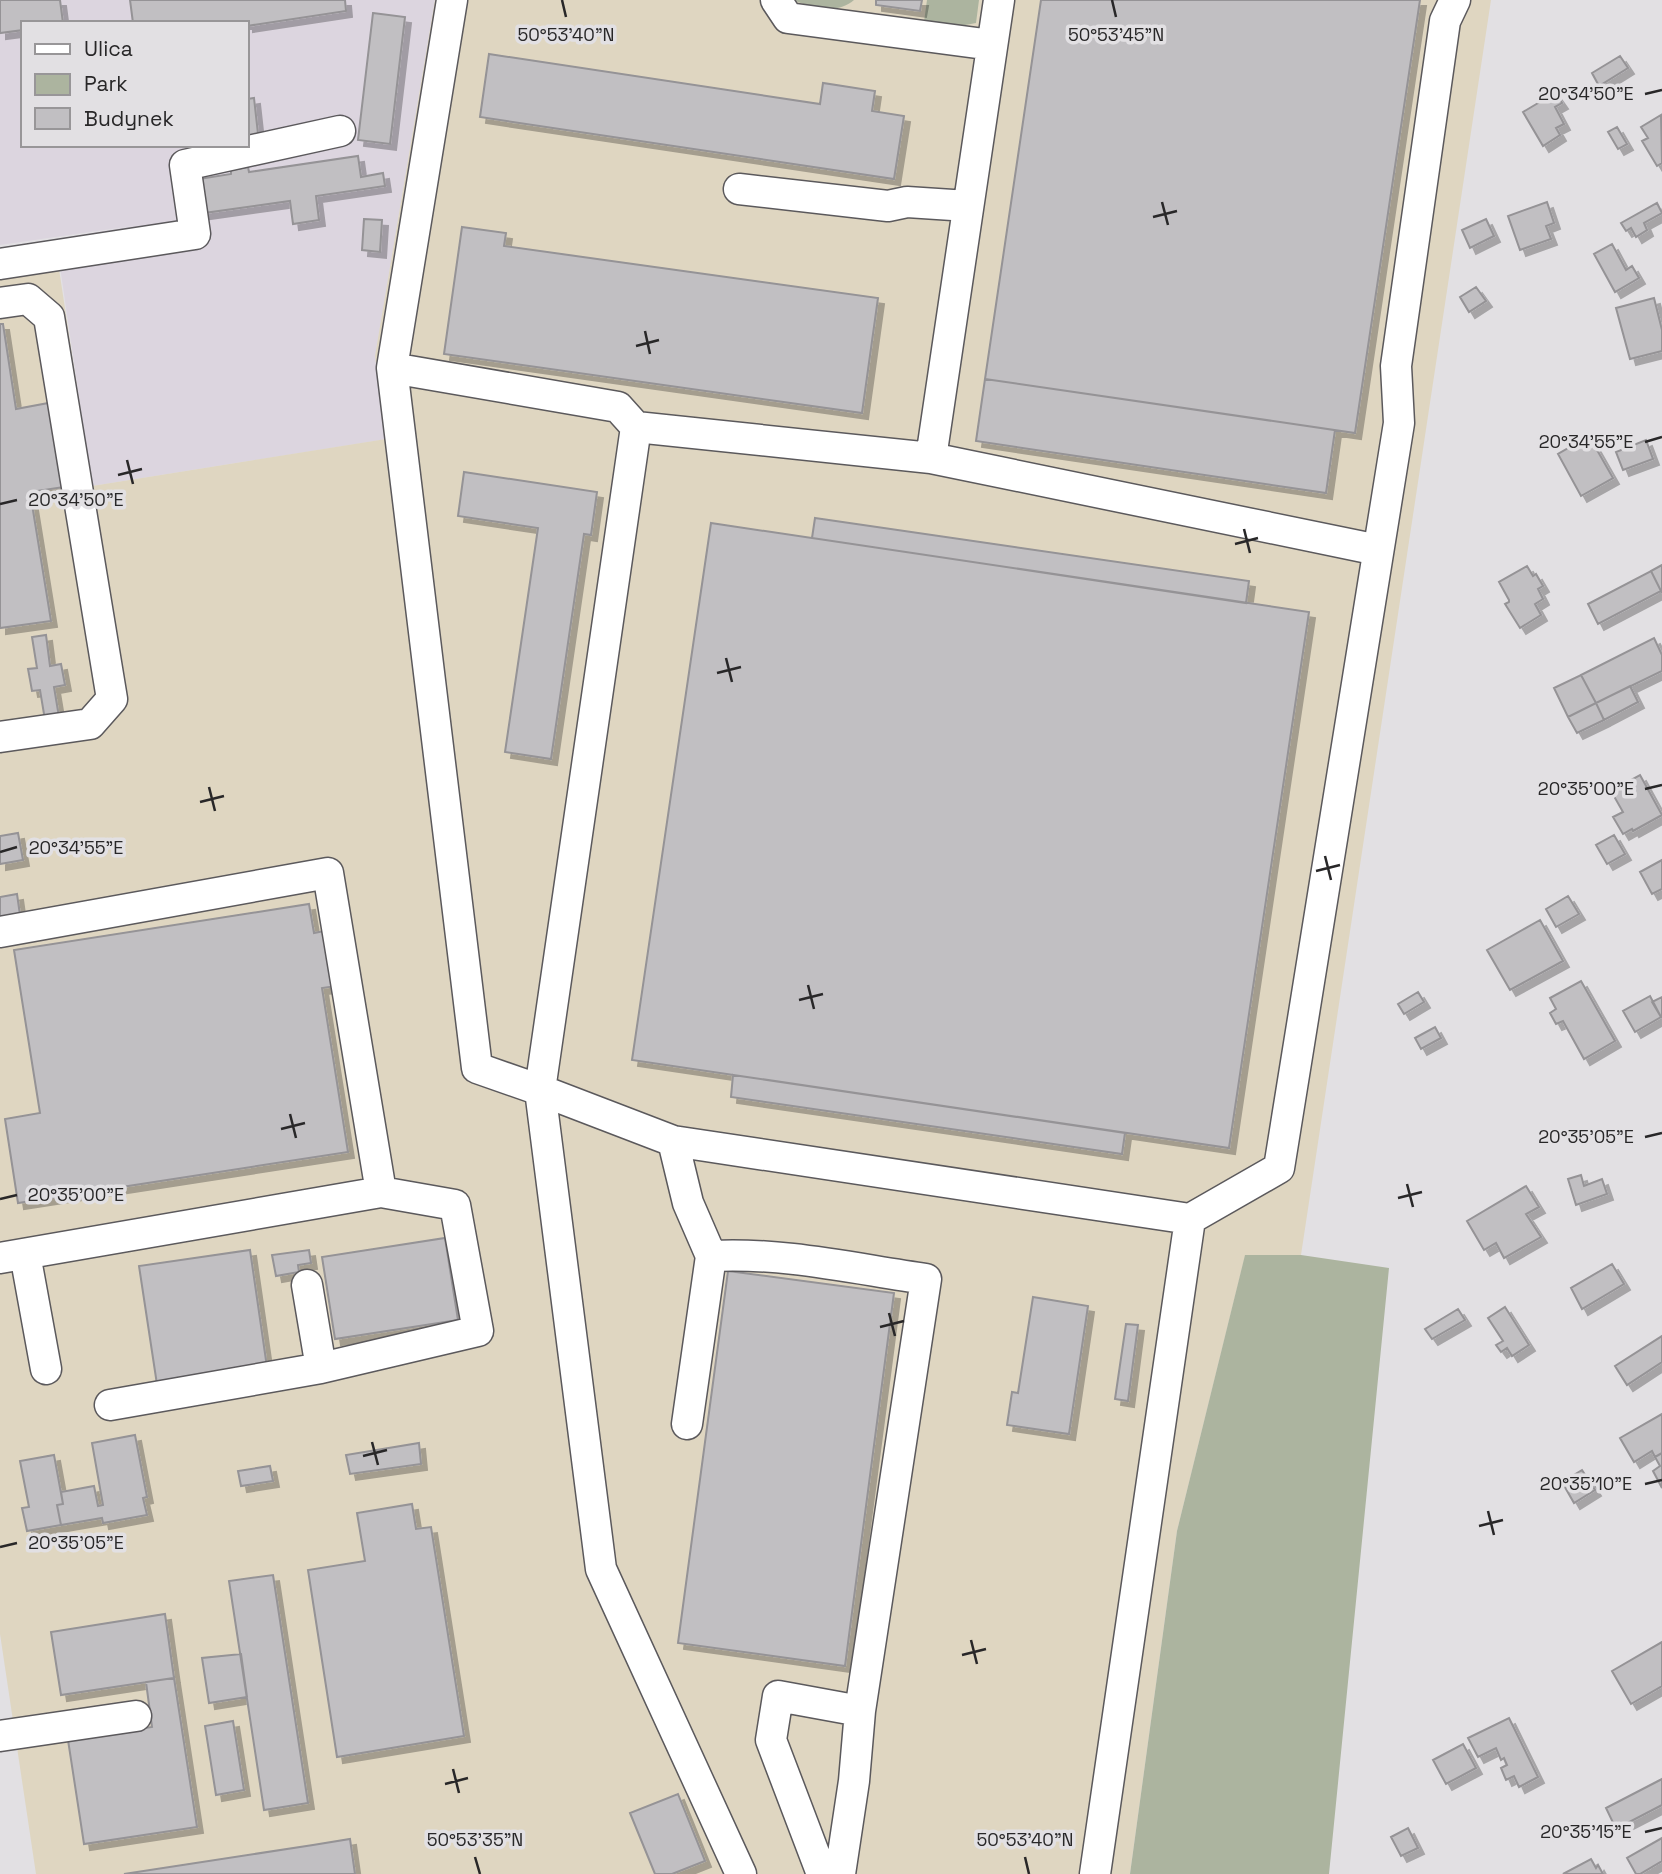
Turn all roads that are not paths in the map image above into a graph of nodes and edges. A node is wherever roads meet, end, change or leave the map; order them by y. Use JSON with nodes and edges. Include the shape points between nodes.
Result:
{"nodes":[{"id":1,"x":452,"y":0,"type":"edge"},
{"id":2,"x":776,"y":0,"type":"edge"},
{"id":3,"x":999,"y":0,"type":"edge"},
{"id":4,"x":1455,"y":0,"type":"edge"},
{"id":5,"x":992,"y":45,"type":"junction"},
{"id":6,"x":340,"y":131,"type":"dead end"},
{"id":7,"x":739,"y":189,"type":"dead end"},
{"id":8,"x":968,"y":206,"type":"junction"},
{"id":9,"x":0,"y":264,"type":"edge"},
{"id":10,"x":0,"y":303,"type":"edge"},
{"id":11,"x":392,"y":368,"type":"junction"},
{"id":12,"x":636,"y":427,"type":"junction"},
{"id":13,"x":931,"y":458,"type":"junction"},
{"id":14,"x":1378,"y":550,"type":"junction"},
{"id":15,"x":0,"y":737,"type":"edge"},
{"id":16,"x":0,"y":932,"type":"edge"},
{"id":17,"x":540,"y":1090,"type":"junction"},
{"id":18,"x":673,"y":1141,"type":"junction"},
{"id":19,"x":381,"y":1192,"type":"junction"},
{"id":20,"x":1190,"y":1219,"type":"junction"},
{"id":21,"x":7,"y":1253,"type":"edge"},
{"id":22,"x":711,"y":1256,"type":"junction"},
{"id":23,"x":307,"y":1285,"type":"dead end"},
{"id":24,"x":321,"y":1368,"type":"junction"},
{"id":25,"x":46,"y":1369,"type":"dead end"},
{"id":26,"x":110,"y":1405,"type":"dead end"},
{"id":27,"x":687,"y":1424,"type":"dead end"},
{"id":28,"x":860,"y":1711,"type":"junction"},
{"id":29,"x":136,"y":1716,"type":"dead end"},
{"id":30,"x":0,"y":1736,"type":"edge"},
{"id":31,"x":741,"y":1874,"type":"edge"},
{"id":32,"x":822,"y":1874,"type":"edge"},
{"id":33,"x":840,"y":1874,"type":"edge"},
{"id":34,"x":1095,"y":1874,"type":"edge"}],
"edges":[{"from":1,"to":11,"type":"lane"},
{"from":2,"to":5,"type":"lane","via":[[788,18]]},
{"from":3,"to":5,"type":"lane"},
{"from":4,"to":14,"type":"lane","via":[[1445,21],[1396,366],[1399,423]]},
{"from":5,"to":8,"type":"lane"},
{"from":6,"to":9,"type":"lane","via":[[186,165],[195,234]]},
{"from":7,"to":8,"type":"lane","via":[[888,206],[906,202]]},
{"from":8,"to":13,"type":"lane"},
{"from":10,"to":15,"type":"lane","via":[[28,299],[49,317],[113,699],[90,724]]},
{"from":11,"to":12,"type":"lane","via":[[618,407]]},
{"from":11,"to":17,"type":"lane","via":[[477,1068]]},
{"from":12,"to":13,"type":"lane"},
{"from":12,"to":17,"type":"lane"},
{"from":13,"to":14,"type":"lane"},
{"from":14,"to":20,"type":"lane","via":[[1279,1168]]},
{"from":16,"to":19,"type":"lane","via":[[328,873]]},
{"from":17,"to":18,"type":"lane"},
{"from":17,"to":31,"type":"lane","via":[[601,1569]]},
{"from":18,"to":20,"type":"lane"},
{"from":18,"to":22,"type":"lane","via":[[688,1203]]},
{"from":19,"to":21,"type":"lane"},
{"from":19,"to":24,"type":"lane","via":[[455,1205],[478,1331]]},
{"from":20,"to":34,"type":"lane"},
{"from":21,"to":25,"type":"lane"},
{"from":22,"to":27,"type":"lane"},
{"from":22,"to":28,"type":"lane","via":[[788,1259],[926,1279]]},
{"from":23,"to":24,"type":"lane"},
{"from":24,"to":26,"type":"lane"},
{"from":28,"to":32,"type":"lane","via":[[778,1696],[771,1740]]},
{"from":28,"to":33,"type":"lane"},
{"from":29,"to":30,"type":"lane"}]}
